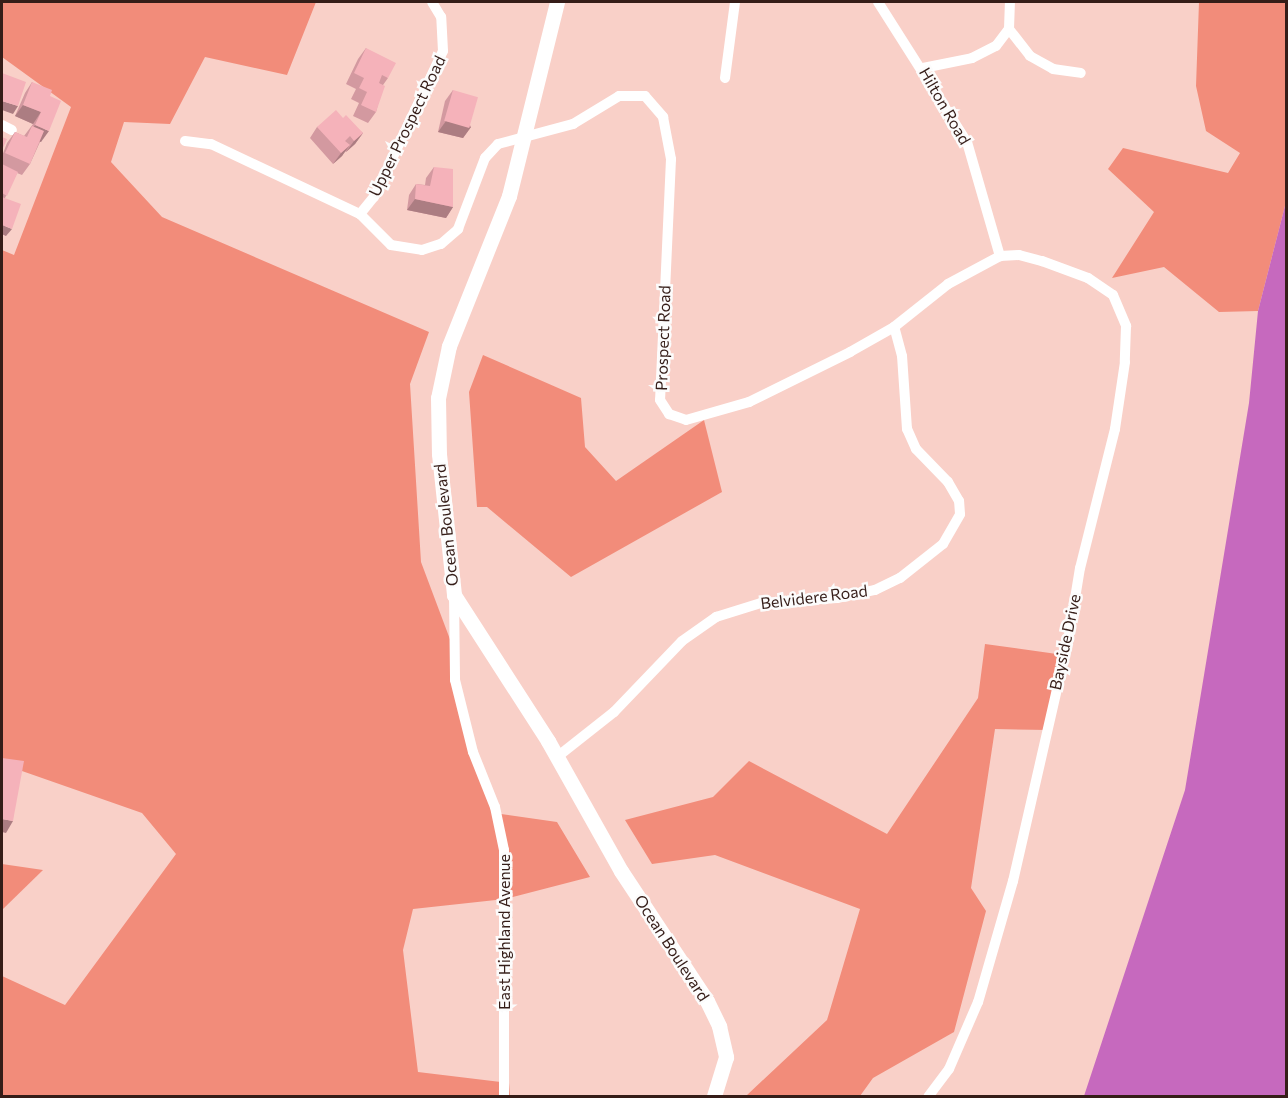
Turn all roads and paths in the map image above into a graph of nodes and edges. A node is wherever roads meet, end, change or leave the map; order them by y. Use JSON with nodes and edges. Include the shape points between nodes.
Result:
{"nodes":[{"id":1,"x":432,"y":2,"type":"edge"},
{"id":2,"x":556,"y":2,"type":"edge"},
{"id":3,"x":735,"y":2,"type":"edge"},
{"id":4,"x":878,"y":2,"type":"edge"},
{"id":5,"x":1010,"y":2,"type":"edge"},
{"id":6,"x":1009,"y":29,"type":"junction"},
{"id":7,"x":923,"y":68,"type":"junction"},
{"id":8,"x":1081,"y":73,"type":"dead end"},
{"id":9,"x":725,"y":78,"type":"dead end"},
{"id":10,"x":524,"y":137,"type":"junction"},
{"id":11,"x":185,"y":141,"type":"dead end"},
{"id":12,"x":360,"y":214,"type":"junction"},
{"id":13,"x":1000,"y":256,"type":"junction"},
{"id":14,"x":894,"y":327,"type":"junction"},
{"id":15,"x":454,"y":595,"type":"junction"},
{"id":16,"x":557,"y":757,"type":"junction"},
{"id":17,"x":504,"y":1096,"type":"edge"},
{"id":18,"x":714,"y":1096,"type":"edge"},
{"id":19,"x":929,"y":1096,"type":"edge"}],
"edges":[{"from":1,"to":12,"type":"street","name":"Upper Prospect Road","via":[[441,16],[443,51],[374,197]]},
{"from":2,"to":10,"type":"street","name":"Ocean Boulevard"},
{"from":3,"to":9,"type":"street"},
{"from":4,"to":7,"type":"street","name":"Hilton Road"},
{"from":5,"to":6,"type":"street"},
{"from":6,"to":7,"type":"street","via":[[996,46],[972,58]]},
{"from":6,"to":8,"type":"street","via":[[1030,56],[1053,69]]},
{"from":7,"to":13,"type":"street","name":"Hilton Road","via":[[967,142]]},
{"from":10,"to":12,"type":"street","name":"Upper Prospect Road","via":[[491,149],[464,219],[441,244],[404,250],[382,238]]},
{"from":10,"to":14,"type":"street","name":"Prospect Road","via":[[573,124],[619,96],[645,96],[663,117],[668,133],[671,186],[660,400],[669,414],[692,419],[749,402]]},
{"from":10,"to":15,"type":"street","name":"Ocean Boulevard","via":[[498,228],[449,346],[438,398],[439,454]]},
{"from":11,"to":12,"type":"street","name":"Upper Prospect Road","via":[[211,144]]},
{"from":13,"to":14,"type":"street","name":"Prospect Road","via":[[948,284]]},
{"from":13,"to":19,"type":"street","name":"Bayside Drive","via":[[1019,255],[1042,261],[1104,287],[1121,308],[1126,326],[1125,362],[1115,429],[1080,568],[1068,641],[1012,881],[966,1032],[949,1069]]},
{"from":14,"to":16,"type":"street","name":"Belvidere Road","via":[[902,356],[907,429],[916,449],[948,482],[959,501],[955,525],[943,544],[909,572],[875,590],[837,598],[761,603],[716,617],[682,641],[614,712]]},
{"from":15,"to":16,"type":"street","name":"Ocean Boulevard"},
{"from":15,"to":17,"type":"street","name":"East Highland Avenue","via":[[452,636],[457,691],[473,752],[495,807],[504,850]]},
{"from":16,"to":18,"type":"street","name":"Ocean Boulevard","via":[[621,871],[719,1026],[726,1057]]}]}
